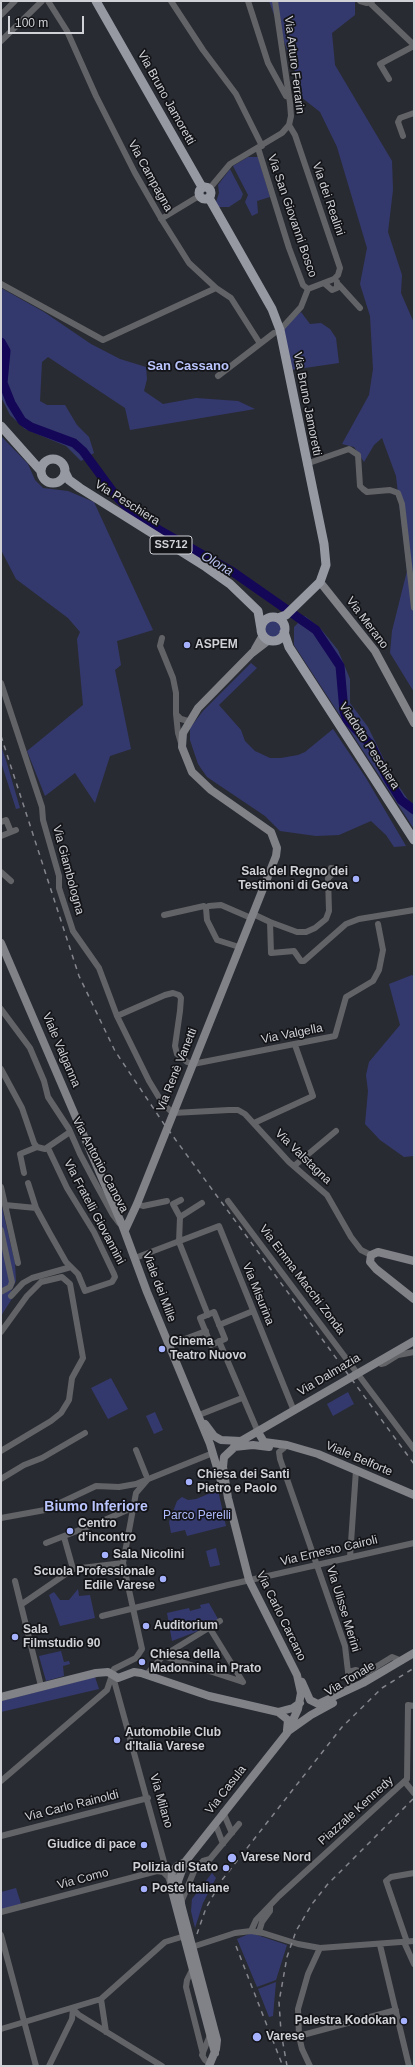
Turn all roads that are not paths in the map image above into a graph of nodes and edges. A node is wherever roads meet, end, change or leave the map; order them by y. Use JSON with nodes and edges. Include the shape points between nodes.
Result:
{"nodes":[{"id":1,"x":15,"y":1,"type":"edge"},
{"id":2,"x":42,"y":1,"type":"edge"},
{"id":3,"x":48,"y":1,"type":"edge"},
{"id":4,"x":96,"y":1,"type":"edge"},
{"id":5,"x":171,"y":1,"type":"edge"},
{"id":6,"x":248,"y":1,"type":"edge"},
{"id":7,"x":275,"y":1,"type":"edge"},
{"id":8,"x":360,"y":1,"type":"edge"},
{"id":9,"x":371,"y":2,"type":"edge"},
{"id":10,"x":1,"y":15,"type":"edge"},
{"id":11,"x":1,"y":40,"type":"edge"},
{"id":12,"x":414,"y":45,"type":"edge"},
{"id":13,"x":388,"y":78,"type":"dead end"},
{"id":14,"x":290,"y":103,"type":"junction"},
{"id":15,"x":414,"y":113,"type":"edge"},
{"id":16,"x":289,"y":125,"type":"junction"},
{"id":17,"x":403,"y":136,"type":"dead end"},
{"id":18,"x":260,"y":147,"type":"junction"},
{"id":19,"x":204,"y":190,"type":"junction"},
{"id":20,"x":161,"y":219,"type":"junction"},
{"id":21,"x":334,"y":279,"type":"junction"},
{"id":22,"x":324,"y":283,"type":"junction"},
{"id":23,"x":1,"y":284,"type":"edge"},
{"id":24,"x":339,"y":285,"type":"junction"},
{"id":25,"x":216,"y":288,"type":"junction"},
{"id":26,"x":308,"y":289,"type":"junction"},
{"id":27,"x":360,"y":308,"type":"dead end"},
{"id":28,"x":277,"y":331,"type":"junction"},
{"id":29,"x":260,"y":342,"type":"junction"},
{"id":30,"x":218,"y":376,"type":"dead end"},
{"id":31,"x":1,"y":426,"type":"edge"},
{"id":32,"x":30,"y":457,"type":"junction"},
{"id":33,"x":47,"y":460,"type":"junction"},
{"id":34,"x":306,"y":464,"type":"junction"},
{"id":35,"x":41,"y":471,"type":"junction"},
{"id":36,"x":64,"y":472,"type":"junction"},
{"id":37,"x":54,"y":483,"type":"junction"},
{"id":38,"x":80,"y":488,"type":"junction"},
{"id":39,"x":320,"y":582,"type":"junction"},
{"id":40,"x":414,"y":608,"type":"edge"},
{"id":41,"x":258,"y":611,"type":"junction"},
{"id":42,"x":280,"y":618,"type":"junction"},
{"id":43,"x":284,"y":632,"type":"junction"},
{"id":44,"x":266,"y":636,"type":"junction"},
{"id":45,"x":162,"y":638,"type":"dead end"},
{"id":46,"x":289,"y":647,"type":"junction"},
{"id":47,"x":1,"y":684,"type":"edge"},
{"id":48,"x":176,"y":714,"type":"junction"},
{"id":49,"x":188,"y":721,"type":"junction"},
{"id":50,"x":414,"y":723,"type":"edge"},
{"id":51,"x":182,"y":746,"type":"junction"},
{"id":52,"x":6,"y":820,"type":"edge"},
{"id":53,"x":1,"y":836,"type":"edge"},
{"id":54,"x":414,"y":840,"type":"edge"},
{"id":55,"x":1,"y":872,"type":"edge"},
{"id":56,"x":330,"y":874,"type":"dead end"},
{"id":57,"x":11,"y":881,"type":"dead end"},
{"id":58,"x":209,"y":906,"type":"dead end"},
{"id":59,"x":414,"y":910,"type":"edge"},
{"id":60,"x":164,"y":915,"type":"dead end"},
{"id":61,"x":252,"y":916,"type":"junction"},
{"id":62,"x":270,"y":922,"type":"junction"},
{"id":63,"x":378,"y":924,"type":"dead end"},
{"id":64,"x":1,"y":943,"type":"edge"},
{"id":65,"x":239,"y":947,"type":"junction"},
{"id":66,"x":1,"y":1009,"type":"edge"},
{"id":67,"x":117,"y":1016,"type":"junction"},
{"id":68,"x":295,"y":1045,"type":"junction"},
{"id":69,"x":193,"y":1064,"type":"junction"},
{"id":70,"x":1,"y":1069,"type":"edge"},
{"id":71,"x":173,"y":1113,"type":"junction"},
{"id":72,"x":254,"y":1123,"type":"junction"},
{"id":73,"x":336,"y":1131,"type":"dead end"},
{"id":74,"x":70,"y":1132,"type":"junction"},
{"id":75,"x":37,"y":1148,"type":"junction"},
{"id":76,"x":48,"y":1148,"type":"junction"},
{"id":77,"x":294,"y":1166,"type":"junction"},
{"id":78,"x":98,"y":1167,"type":"joint"},
{"id":79,"x":24,"y":1174,"type":"dead end"},
{"id":80,"x":28,"y":1183,"type":"dead end"},
{"id":81,"x":1,"y":1187,"type":"edge"},
{"id":82,"x":181,"y":1200,"type":"dead end"},
{"id":83,"x":167,"y":1201,"type":"dead end"},
{"id":84,"x":228,"y":1201,"type":"dead end"},
{"id":85,"x":202,"y":1203,"type":"dead end"},
{"id":86,"x":5,"y":1204,"type":"junction"},
{"id":87,"x":137,"y":1204,"type":"junction"},
{"id":88,"x":36,"y":1208,"type":"junction"},
{"id":89,"x":180,"y":1217,"type":"junction"},
{"id":90,"x":124,"y":1229,"type":"junction"},
{"id":91,"x":1,"y":1230,"type":"edge"},
{"id":92,"x":178,"y":1242,"type":"junction"},
{"id":93,"x":371,"y":1255,"type":"junction"},
{"id":94,"x":135,"y":1258,"type":"junction"},
{"id":95,"x":414,"y":1261,"type":"edge"},
{"id":96,"x":18,"y":1263,"type":"dead end"},
{"id":97,"x":71,"y":1268,"type":"junction"},
{"id":98,"x":1,"y":1292,"type":"edge"},
{"id":99,"x":11,"y":1296,"type":"dead end"},
{"id":100,"x":414,"y":1299,"type":"edge"},
{"id":101,"x":253,"y":1311,"type":"junction"},
{"id":102,"x":208,"y":1314,"type":"junction"},
{"id":103,"x":219,"y":1325,"type":"junction"},
{"id":104,"x":206,"y":1331,"type":"junction"},
{"id":105,"x":1,"y":1332,"type":"edge"},
{"id":106,"x":219,"y":1341,"type":"junction"},
{"id":107,"x":414,"y":1341,"type":"edge"},
{"id":108,"x":169,"y":1345,"type":"junction"},
{"id":109,"x":414,"y":1352,"type":"edge"},
{"id":110,"x":378,"y":1361,"type":"junction"},
{"id":111,"x":358,"y":1372,"type":"junction"},
{"id":112,"x":242,"y":1398,"type":"junction"},
{"id":113,"x":294,"y":1411,"type":"junction"},
{"id":114,"x":199,"y":1415,"type":"junction"},
{"id":115,"x":258,"y":1432,"type":"junction"},
{"id":116,"x":85,"y":1433,"type":"dead end"},
{"id":117,"x":211,"y":1435,"type":"junction"},
{"id":118,"x":241,"y":1441,"type":"junction"},
{"id":119,"x":210,"y":1444,"type":"joint"},
{"id":120,"x":270,"y":1445,"type":"junction"},
{"id":121,"x":234,"y":1447,"type":"junction"},
{"id":122,"x":294,"y":1447,"type":"junction"},
{"id":123,"x":284,"y":1448,"type":"junction"},
{"id":124,"x":414,"y":1449,"type":"edge"},
{"id":125,"x":136,"y":1450,"type":"dead end"},
{"id":126,"x":1,"y":1451,"type":"edge"},
{"id":127,"x":217,"y":1458,"type":"junction"},
{"id":128,"x":356,"y":1470,"type":"junction"},
{"id":129,"x":147,"y":1477,"type":"junction"},
{"id":130,"x":1,"y":1479,"type":"edge"},
{"id":131,"x":414,"y":1495,"type":"edge"},
{"id":132,"x":132,"y":1508,"type":"junction"},
{"id":133,"x":1,"y":1518,"type":"edge"},
{"id":134,"x":62,"y":1538,"type":"junction"},
{"id":135,"x":46,"y":1543,"type":"dead end"},
{"id":136,"x":414,"y":1543,"type":"edge"},
{"id":137,"x":350,"y":1557,"type":"junction"},
{"id":138,"x":123,"y":1563,"type":"junction"},
{"id":139,"x":318,"y":1564,"type":"junction"},
{"id":140,"x":73,"y":1569,"type":"junction"},
{"id":141,"x":249,"y":1580,"type":"junction"},
{"id":142,"x":15,"y":1581,"type":"dead end"},
{"id":143,"x":21,"y":1602,"type":"junction"},
{"id":144,"x":132,"y":1608,"type":"junction"},
{"id":145,"x":102,"y":1616,"type":"dead end"},
{"id":146,"x":220,"y":1621,"type":"dead end"},
{"id":147,"x":209,"y":1627,"type":"junction"},
{"id":148,"x":414,"y":1653,"type":"edge"},
{"id":149,"x":163,"y":1656,"type":"junction"},
{"id":150,"x":402,"y":1661,"type":"junction"},
{"id":151,"x":389,"y":1669,"type":"junction"},
{"id":152,"x":349,"y":1672,"type":"junction"},
{"id":153,"x":112,"y":1674,"type":"junction"},
{"id":154,"x":147,"y":1674,"type":"junction"},
{"id":155,"x":297,"y":1675,"type":"junction"},
{"id":156,"x":41,"y":1686,"type":"junction"},
{"id":157,"x":350,"y":1689,"type":"junction"},
{"id":158,"x":1,"y":1696,"type":"edge"},
{"id":159,"x":300,"y":1702,"type":"junction"},
{"id":160,"x":322,"y":1706,"type":"junction"},
{"id":161,"x":414,"y":1706,"type":"edge"},
{"id":162,"x":278,"y":1712,"type":"junction"},
{"id":163,"x":287,"y":1733,"type":"junction"},
{"id":164,"x":1,"y":1781,"type":"edge"},
{"id":165,"x":405,"y":1782,"type":"junction"},
{"id":166,"x":414,"y":1793,"type":"edge"},
{"id":167,"x":148,"y":1798,"type":"junction"},
{"id":168,"x":219,"y":1818,"type":"junction"},
{"id":169,"x":239,"y":1824,"type":"dead end"},
{"id":170,"x":1,"y":1836,"type":"edge"},
{"id":171,"x":227,"y":1838,"type":"junction"},
{"id":172,"x":185,"y":1862,"type":"junction"},
{"id":173,"x":195,"y":1869,"type":"junction"},
{"id":174,"x":414,"y":1872,"type":"edge"},
{"id":175,"x":169,"y":1878,"type":"junction"},
{"id":176,"x":171,"y":1887,"type":"junction"},
{"id":177,"x":179,"y":1894,"type":"joint"},
{"id":178,"x":270,"y":1906,"type":"junction"},
{"id":179,"x":182,"y":1908,"type":"junction"},
{"id":180,"x":1,"y":1912,"type":"edge"},
{"id":181,"x":251,"y":1931,"type":"junction"},
{"id":182,"x":259,"y":1932,"type":"junction"},
{"id":183,"x":1,"y":1935,"type":"edge"},
{"id":184,"x":186,"y":1935,"type":"junction"},
{"id":185,"x":414,"y":1941,"type":"edge"},
{"id":186,"x":406,"y":1942,"type":"junction"},
{"id":187,"x":380,"y":1945,"type":"junction"},
{"id":188,"x":190,"y":1948,"type":"junction"},
{"id":189,"x":320,"y":1948,"type":"junction"},
{"id":190,"x":413,"y":1963,"type":"edge"},
{"id":191,"x":192,"y":1970,"type":"junction"},
{"id":192,"x":101,"y":1999,"type":"junction"},
{"id":193,"x":73,"y":2008,"type":"junction"},
{"id":194,"x":396,"y":2010,"type":"junction"},
{"id":195,"x":24,"y":2023,"type":"junction"},
{"id":196,"x":1,"y":2029,"type":"edge"},
{"id":197,"x":106,"y":2032,"type":"junction"},
{"id":198,"x":210,"y":2035,"type":"junction"},
{"id":199,"x":299,"y":2036,"type":"junction"},
{"id":200,"x":214,"y":2053,"type":"junction"},
{"id":201,"x":203,"y":2054,"type":"junction"},
{"id":202,"x":209,"y":2065,"type":"edge"},
{"id":203,"x":36,"y":2066,"type":"edge"},
{"id":204,"x":49,"y":2066,"type":"edge"},
{"id":205,"x":162,"y":2066,"type":"edge"},
{"id":206,"x":310,"y":2066,"type":"edge"},
{"id":207,"x":409,"y":2066,"type":"edge"}],
"edges":[{"from":1,"to":10,"type":"street"},
{"from":2,"to":11,"type":"street"},
{"from":3,"to":20,"type":"street","name":"Via Campagna","via":[[67,31],[96,96]]},
{"from":4,"to":19,"type":"main road","name":"Via Bruno Jamoretti"},
{"from":5,"to":18,"type":"street","name":"Via San Giovanni Bosco","via":[[202,50],[236,94]]},
{"from":6,"to":14,"type":"street","via":[[268,63]]},
{"from":7,"to":14,"type":"street","name":"Via Arturo Ferrarin"},
{"from":8,"to":9,"type":"street"},
{"from":9,"to":12,"type":"street"},
{"from":12,"to":13,"type":"street","via":[[380,64]]},
{"from":14,"to":16,"type":"street","name":"Via Arturo Ferrarin"},
{"from":15,"to":17,"type":"street","via":[[400,118],[398,122]]},
{"from":16,"to":18,"type":"street","name":"Via Arturo Ferrarin","via":[[282,133]]},
{"from":16,"to":21,"type":"street","name":"Via dei Realini","via":[[295,135],[340,268]]},
{"from":18,"to":19,"type":"street","name":"Via Arturo Ferrarin","via":[[230,164]]},
{"from":18,"to":26,"type":"street","name":"Via San Giovanni Bosco","via":[[289,248],[303,285]]},
{"from":19,"to":20,"type":"street","name":"Via Arturo Ferrarin"},
{"from":19,"to":28,"type":"main road","name":"Via Bruno Jamoretti","via":[[202,199],[209,198],[272,310]]},
{"from":20,"to":25,"type":"street","name":"Via Campagna","via":[[189,263]]},
{"from":21,"to":22,"type":"street"},
{"from":21,"to":24,"type":"street"},
{"from":22,"to":24,"type":"street","via":[[332,290]]},
{"from":22,"to":26,"type":"street"},
{"from":23,"to":25,"type":"street","via":[[103,340]]},
{"from":24,"to":27,"type":"street"},
{"from":25,"to":29,"type":"street","name":"Via Campagna","via":[[231,298]]},
{"from":26,"to":28,"type":"street","via":[[301,307]]},
{"from":28,"to":29,"type":"street"},
{"from":28,"to":34,"type":"main road","name":"Via Bruno Jamoretti"},
{"from":29,"to":30,"type":"street"},
{"from":31,"to":32,"type":"main road"},
{"from":32,"to":33,"type":"main road","name":"Via Peschiera","number":"SS712"},
{"from":32,"to":35,"type":"main road"},
{"from":33,"to":35,"type":"main road"},
{"from":33,"to":36,"type":"main road","name":"Via Peschiera","number":"SS712","via":[[61,462]]},
{"from":34,"to":39,"type":"main road","name":"Via Bruno Jamoretti","via":[[324,544],[326,565]]},
{"from":34,"to":40,"type":"street","via":[[349,449],[358,455],[360,486],[363,489],[367,492],[390,490],[398,493],[402,504]]},
{"from":35,"to":37,"type":"main road","via":[[46,481]]},
{"from":36,"to":37,"type":"main road","via":[[61,479]]},
{"from":36,"to":38,"type":"main road","name":"Via Peschiera","number":"SS712","via":[[69,480]]},
{"from":37,"to":38,"type":"main road","name":"Via Peschiera","number":"SS712","via":[[67,483]]},
{"from":38,"to":41,"type":"main road","name":"Via Peschiera","number":"SS712","via":[[206,567],[230,584]]},
{"from":39,"to":42,"type":"main road","name":"Via Bruno Jamoretti"},
{"from":39,"to":50,"type":"main road","name":"Via Merano","via":[[375,650]]},
{"from":41,"to":42,"type":"main road","name":"Via Peschiera","number":"SS712"},
{"from":41,"to":44,"type":"main road"},
{"from":42,"to":43,"type":"main road"},
{"from":42,"to":44,"type":"main road","via":[[264,622]]},
{"from":43,"to":44,"type":"main road","via":[[280,639]]},
{"from":43,"to":46,"type":"main road"},
{"from":44,"to":46,"type":"main road"},
{"from":44,"to":49,"type":"main road"},
{"from":45,"to":48,"type":"street","via":[[160,646],[176,693]]},
{"from":46,"to":54,"type":"main road","name":"Viadotto Peschiera"},
{"from":47,"to":67,"type":"street","name":"Via Giambologna","via":[[42,807],[43,820],[59,876],[59,888],[73,931],[99,968]]},
{"from":48,"to":49,"type":"street"},
{"from":48,"to":51,"type":"street"},
{"from":49,"to":51,"type":"main road","via":[[183,733]]},
{"from":51,"to":61,"type":"main road","name":"Via Renè Vanetti","via":[[192,772],[202,782],[274,836],[276,856]]},
{"from":52,"to":53,"type":"street","via":[[13,831]]},
{"from":55,"to":57,"type":"street"},
{"from":56,"to":62,"type":"street","via":[[329,911],[316,928],[297,932]]},
{"from":58,"to":61,"type":"street","via":[[221,905]]},
{"from":59,"to":62,"type":"street","via":[[359,919],[346,924],[304,961],[301,961],[294,951],[271,953]]},
{"from":60,"to":65,"type":"street","via":[[204,906],[207,920],[217,940]]},
{"from":61,"to":62,"type":"street"},
{"from":61,"to":65,"type":"main road","name":"Via Renè Vanetti"},
{"from":63,"to":68,"type":"street","name":"Via Valgella","via":[[383,950],[379,970],[373,981],[346,997],[335,1036]]},
{"from":64,"to":78,"type":"main road","name":"Viale Valganna"},
{"from":65,"to":69,"type":"main road","name":"Via Renè Vanetti"},
{"from":66,"to":74,"type":"street","name":"Via Antonio Canova","via":[[30,1048],[48,1097]]},
{"from":67,"to":69,"type":"street","via":[[165,995],[179,995],[180,1011],[175,1046],[177,1054]]},
{"from":67,"to":71,"type":"street","name":"Via Giambologna","via":[[149,1081],[163,1104]]},
{"from":68,"to":69,"type":"street","name":"Via Valgella"},
{"from":68,"to":72,"type":"street","via":[[313,1096]]},
{"from":69,"to":71,"type":"main road","name":"Via Renè Vanetti"},
{"from":70,"to":75,"type":"street","via":[[22,1108]]},
{"from":71,"to":72,"type":"street","name":"Via Valstagna","via":[[238,1110]]},
{"from":71,"to":87,"type":"main road","name":"Via Renè Vanetti"},
{"from":72,"to":77,"type":"street","name":"Via Valstagna"},
{"from":73,"to":77,"type":"street"},
{"from":74,"to":76,"type":"street"},
{"from":74,"to":90,"type":"street","name":"Via Antonio Canova","via":[[112,1215]]},
{"from":75,"to":76,"type":"street"},
{"from":75,"to":79,"type":"street","via":[[20,1154]]},
{"from":76,"to":97,"type":"street","name":"Via Fratelli Giovannini","via":[[67,1188],[94,1232],[115,1278],[112,1282],[85,1291],[78,1274]]},
{"from":77,"to":93,"type":"street","name":"Via Valstagna","via":[[327,1195],[350,1237],[361,1250]]},
{"from":78,"to":90,"type":"main road","name":"Viale dei Mille"},
{"from":80,"to":88,"type":"street"},
{"from":81,"to":86,"type":"street"},
{"from":82,"to":89,"type":"street","via":[[173,1204]]},
{"from":83,"to":87,"type":"street","via":[[142,1206]]},
{"from":84,"to":111,"type":"street","name":"Via Emma Macchi Zonda"},
{"from":85,"to":89,"type":"street"},
{"from":86,"to":88,"type":"street"},
{"from":86,"to":96,"type":"street"},
{"from":87,"to":90,"type":"main road","name":"Via Renè Vanetti"},
{"from":88,"to":97,"type":"street","via":[[61,1255]]},
{"from":89,"to":92,"type":"street"},
{"from":90,"to":94,"type":"main road","name":"Viale dei Mille"},
{"from":91,"to":98,"type":"street","via":[[12,1282],[10,1287]]},
{"from":92,"to":94,"type":"street","name":"Via Misurina"},
{"from":92,"to":101,"type":"street","name":"Via Misurina","via":[[218,1226]]},
{"from":92,"to":102,"type":"street"},
{"from":93,"to":95,"type":"main road","via":[[386,1252]]},
{"from":93,"to":100,"type":"main road","via":[[370,1262],[376,1269]]},
{"from":94,"to":108,"type":"main road","name":"Viale dei Mille"},
{"from":97,"to":99,"type":"street","via":[[32,1278],[23,1283]]},
{"from":101,"to":103,"type":"street"},
{"from":101,"to":113,"type":"street","name":"Via Misurina"},
{"from":102,"to":103,"type":"street","via":[[214,1312]]},
{"from":102,"to":104,"type":"street","via":[[200,1318]]},
{"from":103,"to":106,"type":"street","via":[[225,1339]]},
{"from":104,"to":106,"type":"street","via":[[211,1345]]},
{"from":104,"to":108,"type":"street"},
{"from":105,"to":126,"type":"street","via":[[27,1296],[41,1282],[62,1277],[70,1284],[83,1358],[72,1378],[69,1400],[61,1413],[51,1422]]},
{"from":106,"to":112,"type":"street"},
{"from":107,"to":110,"type":"main road","name":"Via Dalmazia"},
{"from":108,"to":114,"type":"main road","name":"Viale dei Mille"},
{"from":109,"to":110,"type":"street","via":[[398,1355],[386,1363],[381,1364]]},
{"from":110,"to":111,"type":"main road","name":"Via Dalmazia"},
{"from":111,"to":113,"type":"main road","name":"Via Dalmazia"},
{"from":111,"to":124,"type":"street","name":"Via Emma Macchi Zonda"},
{"from":112,"to":114,"type":"street"},
{"from":112,"to":115,"type":"street"},
{"from":113,"to":115,"type":"main road","name":"Via Dalmazia"},
{"from":114,"to":117,"type":"main road","name":"Viale dei Mille"},
{"from":115,"to":118,"type":"main road","name":"Via Dalmazia"},
{"from":115,"to":120,"type":"main road","via":[[262,1441]]},
{"from":116,"to":130,"type":"street","via":[[42,1458],[24,1464]]},
{"from":117,"to":118,"type":"main road","via":[[224,1441]]},
{"from":117,"to":119,"type":"main road","name":"Viale dei Mille"},
{"from":118,"to":121,"type":"main road","name":"Via Dalmazia"},
{"from":119,"to":127,"type":"main road","name":"Via Carlo Carcano"},
{"from":120,"to":121,"type":"main road"},
{"from":120,"to":122,"type":"main road","name":"Viale Belforte"},
{"from":120,"to":123,"type":"main road","name":"Viale Belforte"},
{"from":121,"to":127,"type":"main road","name":"Via Dalmazia"},
{"from":122,"to":123,"type":"main road","name":"Viale Belforte"},
{"from":122,"to":128,"type":"main road","name":"Viale Belforte"},
{"from":123,"to":139,"type":"street","name":"Via Ulisse Merini","via":[[279,1452],[280,1459]]},
{"from":125,"to":129,"type":"street"},
{"from":127,"to":129,"type":"street"},
{"from":127,"to":141,"type":"main road","name":"Via Carlo Carcano","via":[[223,1490],[228,1498]]},
{"from":128,"to":131,"type":"main road","name":"Viale Belforte"},
{"from":128,"to":137,"type":"street"},
{"from":129,"to":132,"type":"street","via":[[136,1493]]},
{"from":129,"to":133,"type":"street","via":[[126,1486],[96,1486],[45,1510]]},
{"from":132,"to":134,"type":"street"},
{"from":132,"to":138,"type":"street"},
{"from":134,"to":135,"type":"street"},
{"from":134,"to":140,"type":"street"},
{"from":136,"to":137,"type":"street","name":"Via Ernesto Cairoli"},
{"from":137,"to":139,"type":"street","name":"Via Ernesto Cairoli"},
{"from":138,"to":140,"type":"street"},
{"from":138,"to":144,"type":"street"},
{"from":139,"to":141,"type":"street","name":"Via Ernesto Cairoli"},
{"from":139,"to":152,"type":"street","name":"Via Ulisse Merini","via":[[345,1646]]},
{"from":140,"to":143,"type":"street"},
{"from":141,"to":144,"type":"street","name":"Via Ernesto Cairoli"},
{"from":141,"to":155,"type":"main road","name":"Via Carlo Carcano"},
{"from":142,"to":143,"type":"street"},
{"from":143,"to":156,"type":"street"},
{"from":144,"to":145,"type":"street","name":"Via Ernesto Cairoli"},
{"from":144,"to":153,"type":"street","via":[[142,1649],[136,1658],[114,1669]]},
{"from":146,"to":147,"type":"street"},
{"from":147,"to":149,"type":"street"},
{"from":147,"to":149,"type":"street","via":[[244,1682]]},
{"from":148,"to":150,"type":"main road","name":"Via Tonale"},
{"from":149,"to":154,"type":"street"},
{"from":150,"to":151,"type":"main road","name":"Via Tonale"},
{"from":150,"to":152,"type":"street","name":"Via Tonale","via":[[392,1657],[366,1674],[356,1670]]},
{"from":151,"to":157,"type":"main road","name":"Via Tonale"},
{"from":151,"to":160,"type":"main road","name":"Via Tonale","via":[[365,1686]]},
{"from":152,"to":157,"type":"street","name":"Via Ulisse Merini"},
{"from":153,"to":154,"type":"main road","via":[[118,1678],[134,1672]]},
{"from":153,"to":156,"type":"main road","via":[[96,1673]]},
{"from":153,"to":164,"type":"street","via":[[107,1690]]},
{"from":153,"to":167,"type":"street","name":"Via Milano"},
{"from":154,"to":162,"type":"main road","via":[[209,1696]]},
{"from":155,"to":159,"type":"main road","name":"Via Carlo Carcano","via":[[301,1688]]},
{"from":155,"to":160,"type":"main road","name":"Via Carlo Carcano","via":[[309,1697],[314,1703]]},
{"from":156,"to":158,"type":"main road"},
{"from":157,"to":160,"type":"main road","name":"Via Tonale"},
{"from":159,"to":162,"type":"main road","via":[[293,1708]]},
{"from":159,"to":163,"type":"main road"},
{"from":160,"to":163,"type":"main road"},
{"from":161,"to":165,"type":"street","via":[[408,1705],[408,1774]]},
{"from":162,"to":163,"type":"main road","via":[[288,1720]]},
{"from":163,"to":168,"type":"main road","name":"Via Casula"},
{"from":165,"to":166,"type":"street"},
{"from":165,"to":178,"type":"street","name":"Piazzale Kennedy"},
{"from":167,"to":170,"type":"street","name":"Via Carlo Rainoldi"},
{"from":167,"to":175,"type":"street","name":"Via Milano"},
{"from":168,"to":171,"type":"street"},
{"from":168,"to":171,"type":"street"},
{"from":168,"to":172,"type":"main road","name":"Via Casula"},
{"from":169,"to":171,"type":"street"},
{"from":171,"to":173,"type":"street","via":[[210,1859],[203,1861]]},
{"from":172,"to":173,"type":"street"},
{"from":172,"to":176,"type":"main road","name":"Via Casula","via":[[172,1872]]},
{"from":172,"to":177,"type":"main road","name":"Via Casula","via":[[178,1881]]},
{"from":173,"to":179,"type":"street","via":[[182,1900]]},
{"from":174,"to":186,"type":"street","via":[[386,1880]]},
{"from":175,"to":176,"type":"street","name":"Via Milano"},
{"from":175,"to":180,"type":"street","name":"Via Como","via":[[164,1872],[157,1871]]},
{"from":176,"to":184,"type":"main road","name":"Via Milano"},
{"from":177,"to":179,"type":"main road","name":"Via Milano"},
{"from":178,"to":181,"type":"street","name":"Piazzale Kennedy","via":[[256,1920]]},
{"from":178,"to":182,"type":"street","name":"Piazzale Kennedy"},
{"from":179,"to":184,"type":"main road","name":"Via Milano"},
{"from":181,"to":182,"type":"street"},
{"from":181,"to":188,"type":"street","via":[[235,1933]]},
{"from":182,"to":189,"type":"street"},
{"from":183,"to":195,"type":"street"},
{"from":184,"to":188,"type":"main road","name":"Via Milano"},
{"from":184,"to":192,"type":"street","via":[[165,1942]]},
{"from":185,"to":186,"type":"street"},
{"from":186,"to":187,"type":"street"},
{"from":186,"to":190,"type":"street"},
{"from":187,"to":189,"type":"street"},
{"from":187,"to":194,"type":"street"},
{"from":188,"to":191,"type":"main road","name":"Via Milano"},
{"from":188,"to":200,"type":"main road","name":"Via Milano","via":[[217,2040]]},
{"from":189,"to":199,"type":"street","via":[[308,1974],[298,2009]]},
{"from":191,"to":198,"type":"main road","name":"Via Milano"},
{"from":191,"to":201,"type":"street","via":[[186,1983],[186,1990]]},
{"from":192,"to":193,"type":"street"},
{"from":192,"to":197,"type":"street"},
{"from":193,"to":195,"type":"street"},
{"from":193,"to":197,"type":"street","via":[[79,2016]]},
{"from":193,"to":204,"type":"street","via":[[72,2019]]},
{"from":194,"to":199,"type":"street"},
{"from":194,"to":207,"type":"street"},
{"from":195,"to":196,"type":"street"},
{"from":195,"to":203,"type":"street"},
{"from":197,"to":205,"type":"street"},
{"from":198,"to":200,"type":"main road","name":"Via Milano"},
{"from":198,"to":201,"type":"street"},
{"from":199,"to":206,"type":"street"},
{"from":200,"to":202,"type":"main road","name":"Via Milano"},
{"from":201,"to":202,"type":"street"}]}
